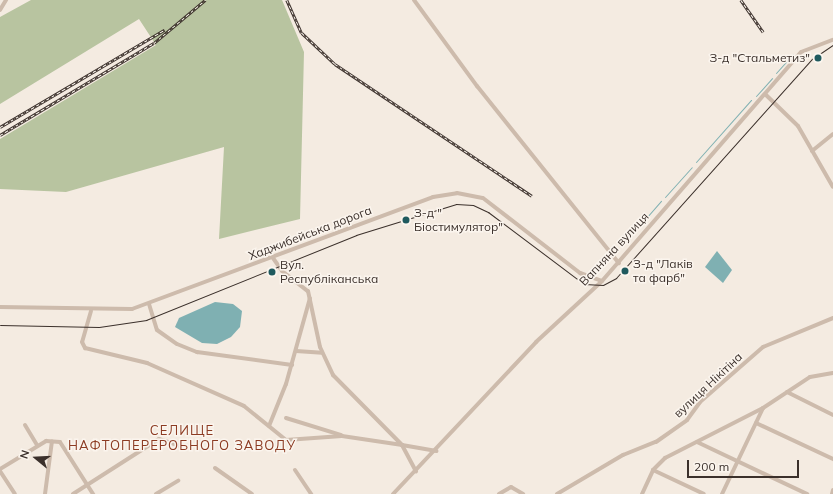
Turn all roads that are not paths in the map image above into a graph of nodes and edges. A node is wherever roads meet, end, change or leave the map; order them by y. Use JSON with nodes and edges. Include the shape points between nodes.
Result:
{"nodes":[{"id":1,"x":6,"y":0,"type":"edge"},
{"id":2,"x":414,"y":0,"type":"edge"},
{"id":3,"x":0,"y":10,"type":"edge"},
{"id":4,"x":833,"y":40,"type":"edge"},
{"id":5,"x":765,"y":94,"type":"junction"},
{"id":6,"x":833,"y":134,"type":"edge"},
{"id":7,"x":812,"y":151,"type":"junction"},
{"id":8,"x":833,"y":187,"type":"edge"},
{"id":9,"x":272,"y":258,"type":"junction"},
{"id":10,"x":619,"y":263,"type":"junction"},
{"id":11,"x":602,"y":281,"type":"junction"},
{"id":12,"x":310,"y":297,"type":"junction"},
{"id":13,"x":149,"y":304,"type":"junction"},
{"id":14,"x":0,"y":307,"type":"edge"},
{"id":15,"x":91,"y":311,"type":"junction"},
{"id":16,"x":833,"y":318,"type":"edge"},
{"id":17,"x":296,"y":351,"type":"junction"},
{"id":18,"x":322,"y":353,"type":"junction"},
{"id":19,"x":292,"y":365,"type":"junction"},
{"id":20,"x":833,"y":373,"type":"edge"},
{"id":21,"x":787,"y":392,"type":"junction"},
{"id":22,"x":763,"y":408,"type":"junction"},
{"id":23,"x":833,"y":415,"type":"edge"},
{"id":24,"x":286,"y":418,"type":"dead end"},
{"id":25,"x":756,"y":423,"type":"junction"},
{"id":26,"x":25,"y":425,"type":"dead end"},
{"id":27,"x":269,"y":426,"type":"junction"},
{"id":28,"x":342,"y":436,"type":"junction"},
{"id":29,"x":52,"y":442,"type":"junction"},
{"id":30,"x":697,"y":442,"type":"junction"},
{"id":31,"x":37,"y":445,"type":"junction"},
{"id":32,"x":402,"y":445,"type":"junction"},
{"id":33,"x":180,"y":446,"type":"dead end"},
{"id":34,"x":436,"y":450,"type":"junction"},
{"id":35,"x":833,"y":459,"type":"edge"},
{"id":36,"x":737,"y":462,"type":"junction"},
{"id":37,"x":215,"y":468,"type":"dead end"},
{"id":38,"x":0,"y":470,"type":"edge"},
{"id":39,"x":295,"y":470,"type":"dead end"},
{"id":40,"x":653,"y":470,"type":"junction"},
{"id":41,"x":416,"y":471,"type":"junction"},
{"id":42,"x":178,"y":481,"type":"dead end"},
{"id":43,"x":87,"y":485,"type":"junction"},
{"id":44,"x":833,"y":490,"type":"edge"},
{"id":45,"x":15,"y":494,"type":"edge"},
{"id":46,"x":45,"y":494,"type":"edge"},
{"id":47,"x":73,"y":494,"type":"edge"},
{"id":48,"x":93,"y":494,"type":"edge"},
{"id":49,"x":156,"y":494,"type":"edge"},
{"id":50,"x":252,"y":494,"type":"edge"},
{"id":51,"x":311,"y":494,"type":"edge"},
{"id":52,"x":393,"y":494,"type":"edge"},
{"id":53,"x":499,"y":494,"type":"edge"},
{"id":54,"x":523,"y":494,"type":"edge"},
{"id":55,"x":557,"y":494,"type":"edge"},
{"id":56,"x":642,"y":494,"type":"edge"},
{"id":57,"x":704,"y":494,"type":"edge"},
{"id":58,"x":722,"y":494,"type":"edge"},
{"id":59,"x":807,"y":494,"type":"edge"},
{"id":60,"x":832,"y":494,"type":"edge"}],
"edges":[{"from":1,"to":3,"type":"street"},
{"from":2,"to":10,"type":"street","via":[[486,98]]},
{"from":4,"to":5,"type":"street","name":"Вапняна вулиця","via":[[802,52]]},
{"from":5,"to":7,"type":"street","via":[[793,119]]},
{"from":5,"to":10,"type":"street","name":"Вапняна вулиця"},
{"from":6,"to":7,"type":"street"},
{"from":7,"to":8,"type":"street"},
{"from":9,"to":11,"type":"street","name":"Хаджибейська дорога","via":[[433,197],[470,193],[483,198],[580,274]]},
{"from":9,"to":12,"type":"street","via":[[286,274],[306,288]]},
{"from":9,"to":13,"type":"street","name":"Хаджибейська дорога"},
{"from":10,"to":11,"type":"street","name":"Вапняна вулиця"},
{"from":11,"to":34,"type":"street","name":"Вапняна вулиця","via":[[536,342]]},
{"from":12,"to":17,"type":"street"},
{"from":12,"to":18,"type":"street"},
{"from":13,"to":15,"type":"street","name":"Хаджибейська дорога","via":[[125,310]]},
{"from":13,"to":19,"type":"street","via":[[157,330],[177,344],[198,352]]},
{"from":14,"to":15,"type":"street","name":"Хаджибейська дорога"},
{"from":15,"to":27,"type":"street","via":[[82,342],[85,348],[147,363],[244,406]]},
{"from":16,"to":55,"type":"street","name":"вулиця Нікітіна","via":[[763,347],[700,402],[687,420],[656,442],[623,456]]},
{"from":17,"to":18,"type":"street"},
{"from":17,"to":19,"type":"street"},
{"from":18,"to":32,"type":"street","via":[[333,375]]},
{"from":19,"to":27,"type":"street"},
{"from":20,"to":21,"type":"street","via":[[810,377]]},
{"from":21,"to":22,"type":"street"},
{"from":21,"to":23,"type":"street"},
{"from":22,"to":25,"type":"street"},
{"from":22,"to":30,"type":"street"},
{"from":24,"to":28,"type":"street"},
{"from":25,"to":35,"type":"street"},
{"from":25,"to":36,"type":"street"},
{"from":26,"to":31,"type":"street"},
{"from":27,"to":28,"type":"street","via":[[286,440]]},
{"from":28,"to":32,"type":"street"},
{"from":29,"to":31,"type":"street"},
{"from":29,"to":43,"type":"street","via":[[60,442]]},
{"from":29,"to":46,"type":"street"},
{"from":30,"to":36,"type":"street"},
{"from":30,"to":40,"type":"street","via":[[665,458]]},
{"from":31,"to":38,"type":"street"},
{"from":32,"to":34,"type":"street"},
{"from":32,"to":41,"type":"street"},
{"from":33,"to":43,"type":"street","via":[[159,438]]},
{"from":34,"to":41,"type":"street","name":"Вапняна вулиця"},
{"from":36,"to":58,"type":"street"},
{"from":36,"to":59,"type":"street"},
{"from":37,"to":50,"type":"street"},
{"from":38,"to":45,"type":"street"},
{"from":39,"to":51,"type":"street"},
{"from":40,"to":56,"type":"street"},
{"from":40,"to":57,"type":"street"},
{"from":41,"to":52,"type":"street","name":"Вапняна вулиця"},
{"from":42,"to":49,"type":"street"},
{"from":43,"to":47,"type":"street"},
{"from":43,"to":48,"type":"street"},
{"from":44,"to":60,"type":"street"},
{"from":53,"to":54,"type":"street","via":[[511,487]]}]}
